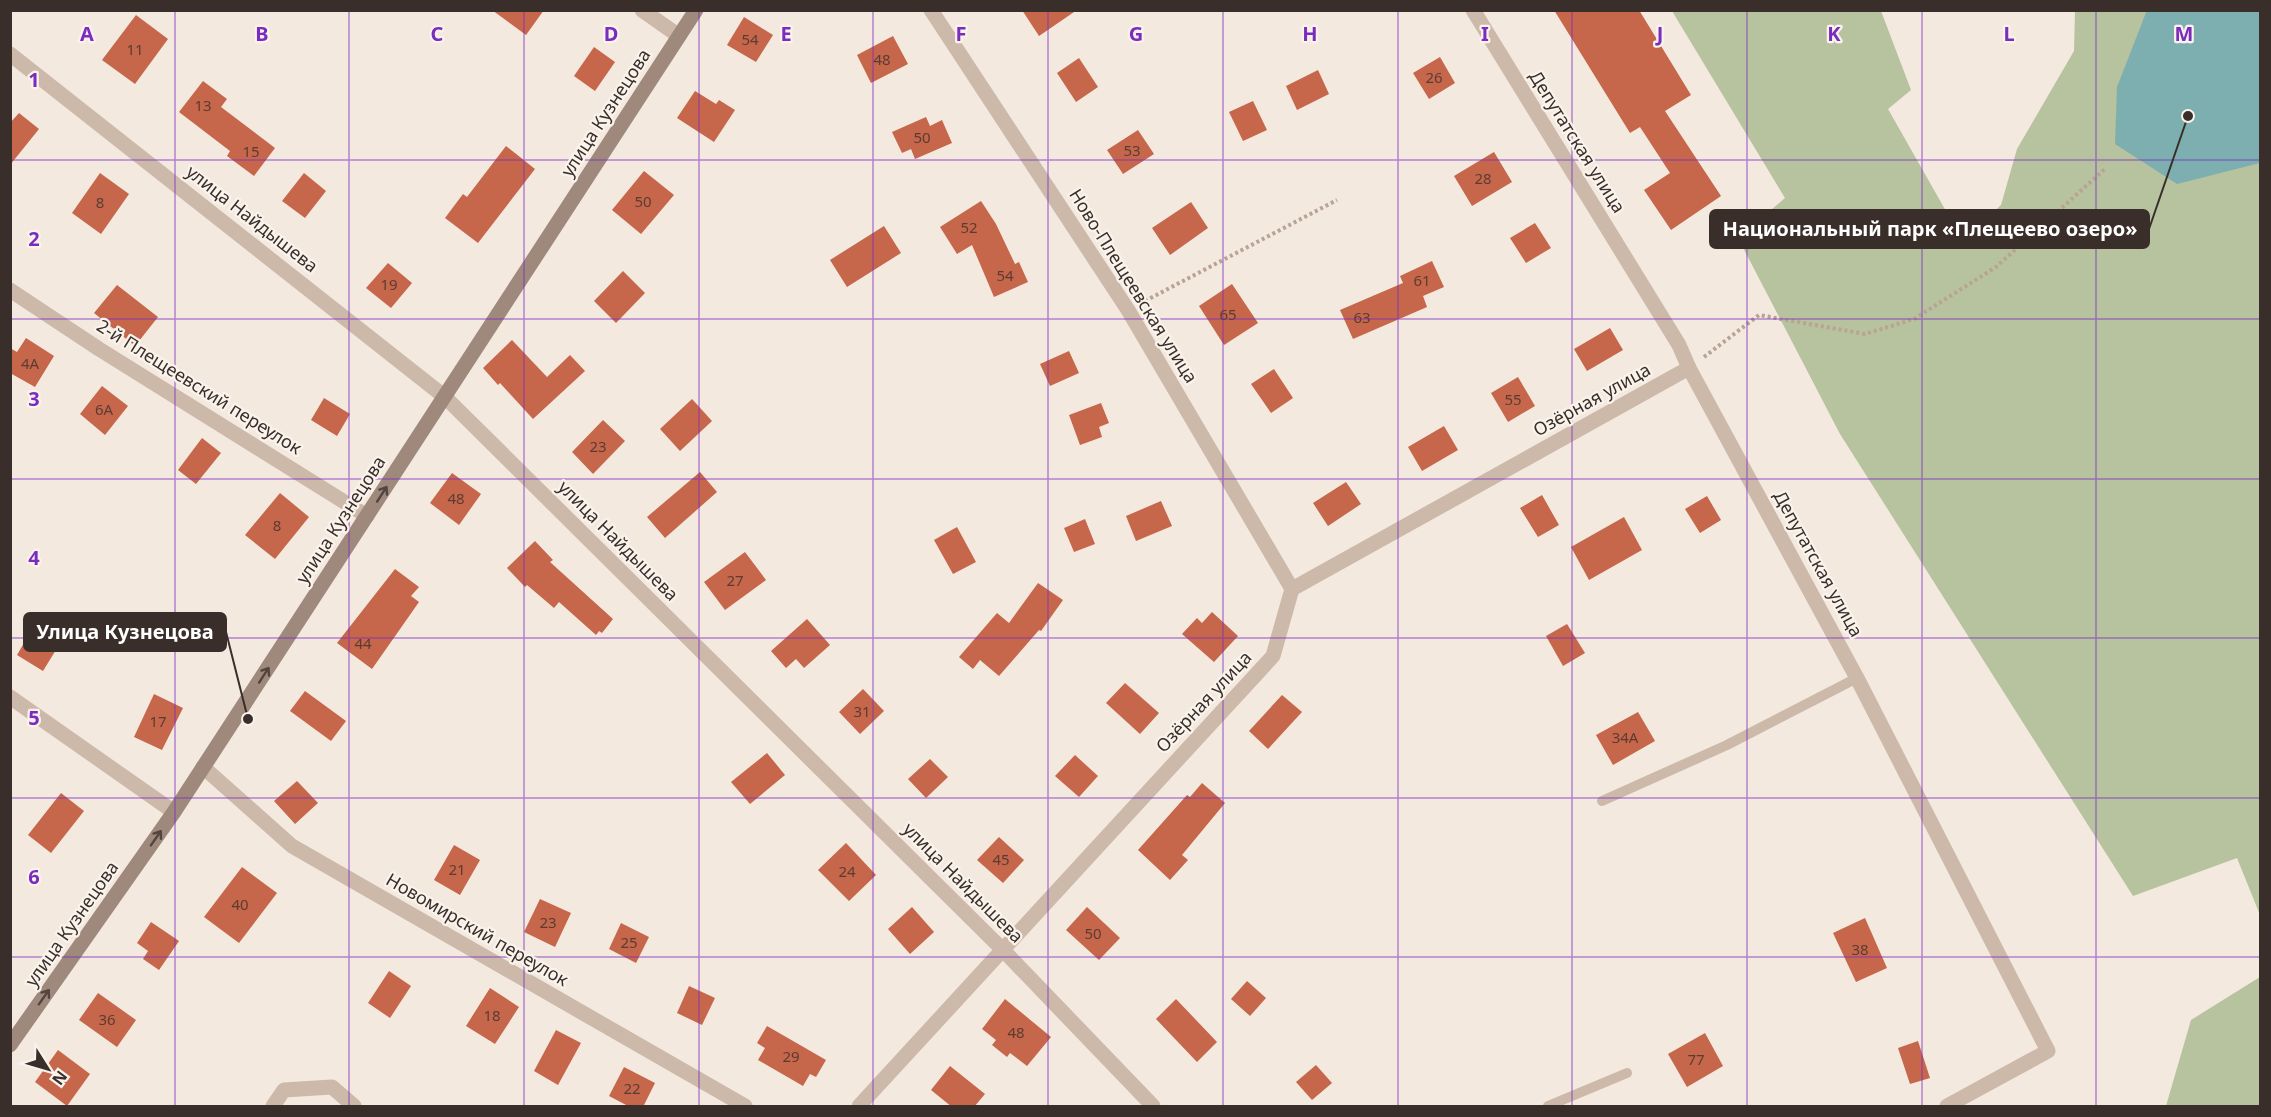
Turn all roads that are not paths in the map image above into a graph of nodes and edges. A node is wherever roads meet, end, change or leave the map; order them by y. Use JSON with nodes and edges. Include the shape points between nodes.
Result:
{"nodes":[{"id":1,"x":642,"y":10,"type":"edge"},
{"id":2,"x":696,"y":10,"type":"edge"},
{"id":3,"x":931,"y":10,"type":"edge"},
{"id":4,"x":1473,"y":10,"type":"edge"},
{"id":5,"x":679,"y":36,"type":"junction"},
{"id":6,"x":10,"y":54,"type":"edge"},
{"id":7,"x":10,"y":290,"type":"edge"},
{"id":8,"x":1689,"y":368,"type":"junction"},
{"id":9,"x":445,"y":397,"type":"junction"},
{"id":10,"x":368,"y":516,"type":"junction"},
{"id":11,"x":1292,"y":589,"type":"junction"},
{"id":12,"x":1857,"y":678,"type":"junction"},
{"id":13,"x":10,"y":697,"type":"edge"},
{"id":14,"x":203,"y":767,"type":"junction"},
{"id":15,"x":1602,"y":801,"type":"dead end"},
{"id":16,"x":174,"y":812,"type":"junction"},
{"id":17,"x":1003,"y":950,"type":"junction"},
{"id":18,"x":10,"y":1045,"type":"edge"},
{"id":19,"x":1627,"y":1073,"type":"dead end"},
{"id":20,"x":273,"y":1107,"type":"edge"},
{"id":21,"x":354,"y":1107,"type":"edge"},
{"id":22,"x":745,"y":1107,"type":"edge"},
{"id":23,"x":859,"y":1107,"type":"edge"},
{"id":24,"x":1153,"y":1107,"type":"edge"},
{"id":25,"x":1548,"y":1107,"type":"edge"},
{"id":26,"x":1947,"y":1107,"type":"edge"}],
"edges":[{"from":1,"to":5,"type":"street"},
{"from":2,"to":5,"type":"street","name":"улица Кузнецова"},
{"from":3,"to":11,"type":"street","name":"Ново-Плещеевская улица","via":[[1128,310]]},
{"from":4,"to":8,"type":"street","name":"Депутатская улица","via":[[1679,345]]},
{"from":5,"to":9,"type":"street","name":"улица Кузнецова"},
{"from":6,"to":9,"type":"street","name":"улица Найдышева"},
{"from":7,"to":10,"type":"street","name":"2-й Плещеевский переулок"},
{"from":8,"to":11,"type":"street","name":"Озёрная улица"},
{"from":8,"to":12,"type":"street","name":"Депутатская улица"},
{"from":10,"to":9,"type":"street","name":"улица Кузнецова","one_way":true},
{"from":9,"to":17,"type":"street","name":"улица Найдышева"},
{"from":14,"to":10,"type":"street","name":"улица Кузнецова","one_way":true},
{"from":11,"to":17,"type":"street","name":"Озёрная улица","via":[[1273,656]]},
{"from":12,"to":15,"type":"lane","via":[[1727,746]]},
{"from":12,"to":26,"type":"street","name":"Депутатская улица","via":[[2048,1051]]},
{"from":13,"to":16,"type":"street"},
{"from":14,"to":16,"type":"street","name":"улица Кузнецова"},
{"from":14,"to":22,"type":"street","name":"Новомирский переулок","via":[[292,846]]},
{"from":18,"to":16,"type":"street","name":"улица Кузнецова","one_way":true},
{"from":17,"to":23,"type":"street","name":"Озёрная улица"},
{"from":17,"to":24,"type":"street","name":"улица Найдышева"},
{"from":19,"to":25,"type":"lane"},
{"from":20,"to":21,"type":"street","via":[[284,1090],[332,1087]]}]}
